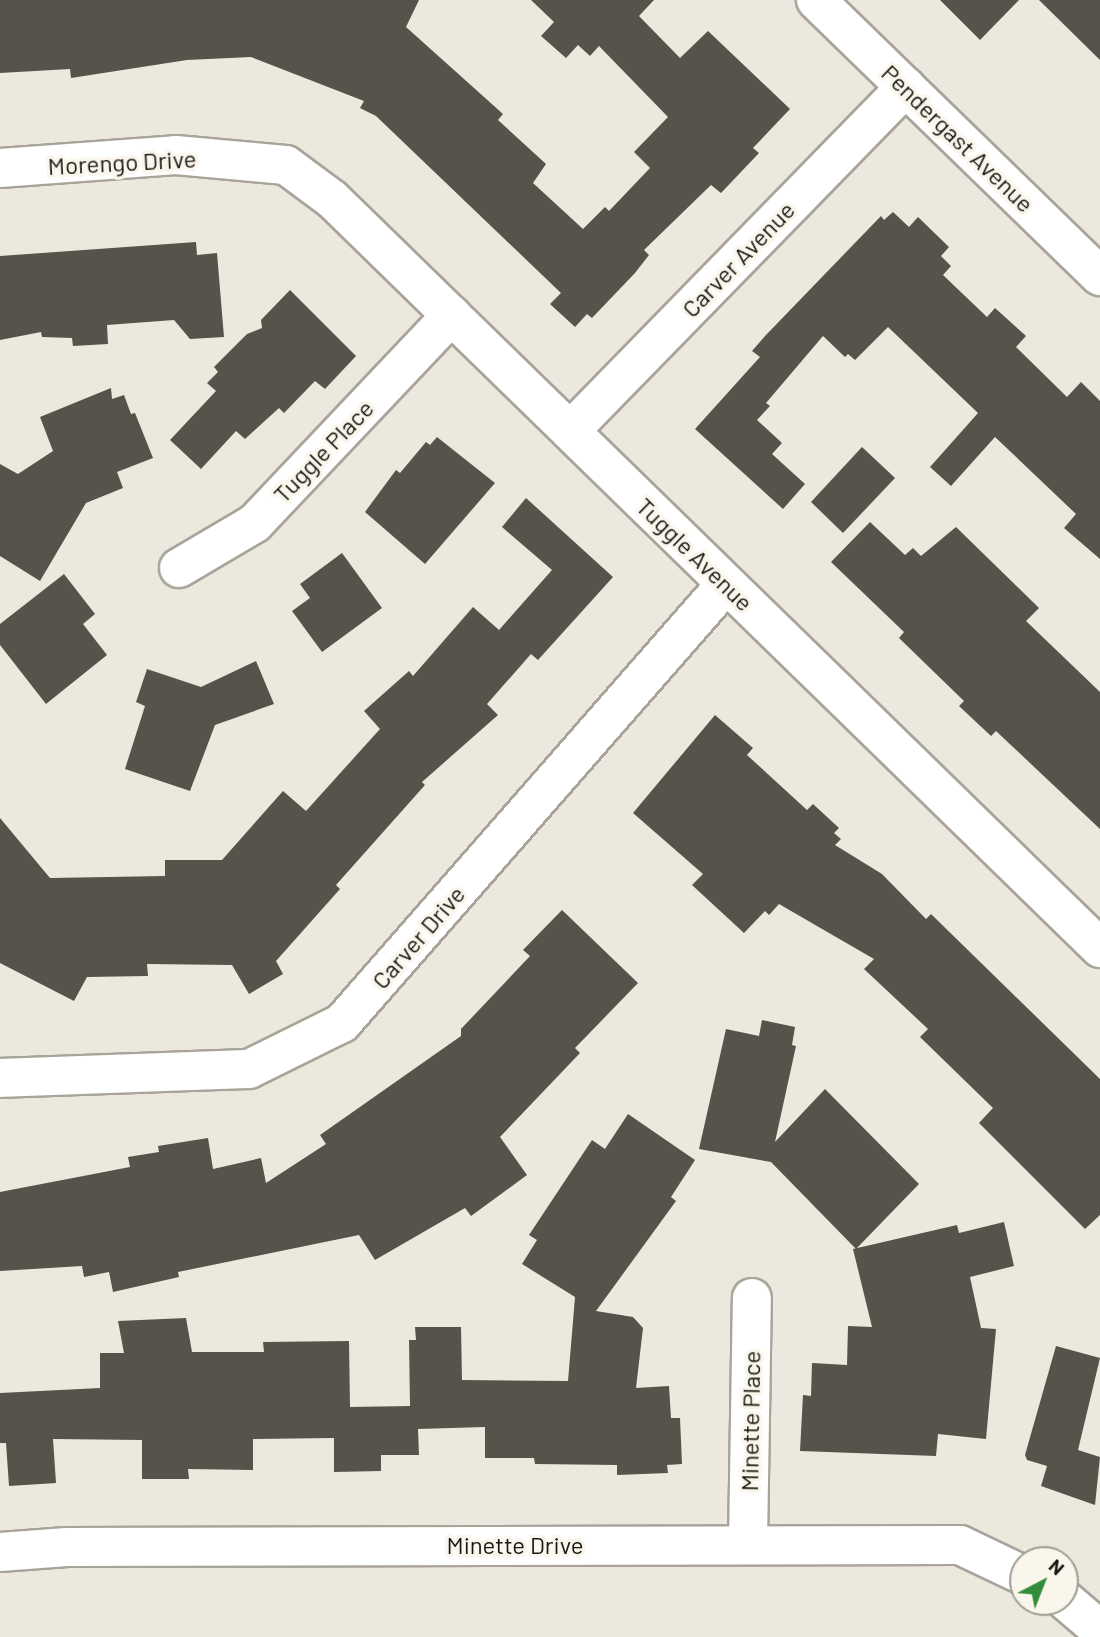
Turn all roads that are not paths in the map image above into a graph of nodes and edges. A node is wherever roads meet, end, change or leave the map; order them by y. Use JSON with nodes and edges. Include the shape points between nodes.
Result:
{"nodes":[{"id":1,"x":816,"y":0,"type":"edge"},
{"id":2,"x":906,"y":87,"type":"junction"},
{"id":3,"x":286,"y":165,"type":"joint"},
{"id":4,"x":0,"y":169,"type":"edge"},
{"id":5,"x":1100,"y":276,"type":"edge"},
{"id":6,"x":452,"y":315,"type":"junction"},
{"id":7,"x":570,"y":431,"type":"junction"},
{"id":8,"x":179,"y":568,"type":"dead end"},
{"id":9,"x":726,"y":584,"type":"junction"},
{"id":10,"x":1100,"y":948,"type":"edge"},
{"id":11,"x":0,"y":1078,"type":"edge"},
{"id":12,"x":752,"y":1298,"type":"dead end"},
{"id":13,"x":747,"y":1544,"type":"junction"},
{"id":14,"x":0,"y":1552,"type":"edge"},
{"id":15,"x":1009,"y":1568,"type":"edge"},
{"id":16,"x":1079,"y":1612,"type":"edge"},
{"id":17,"x":1100,"y":1630,"type":"edge"}],
"edges":[{"from":1,"to":2,"type":"street","name":"Pendergast Avenue"},
{"from":2,"to":5,"type":"street","name":"Pendergast Avenue"},
{"from":2,"to":7,"type":"street","name":"Carver Avenue"},
{"from":3,"to":4,"type":"street","name":"Morengo Drive","via":[[176,155]]},
{"from":3,"to":6,"type":"street","name":"Tuggle Avenue","via":[[332,199]]},
{"from":6,"to":7,"type":"street","name":"Tuggle Avenue"},
{"from":6,"to":8,"type":"street","name":"Tuggle Place","via":[[255,523]]},
{"from":7,"to":9,"type":"street","name":"Tuggle Avenue"},
{"from":9,"to":10,"type":"street","name":"Tuggle Avenue"},
{"from":9,"to":11,"type":"street","name":"Carver Drive","via":[[342,1023],[249,1069]]},
{"from":12,"to":13,"type":"street","name":"Minette Place"},
{"from":13,"to":14,"type":"street","name":"Minette Drive","via":[[81,1547]]},
{"from":13,"to":15,"type":"street","name":"Minette Drive","via":[[960,1545]]},
{"from":16,"to":17,"type":"street"}]}
